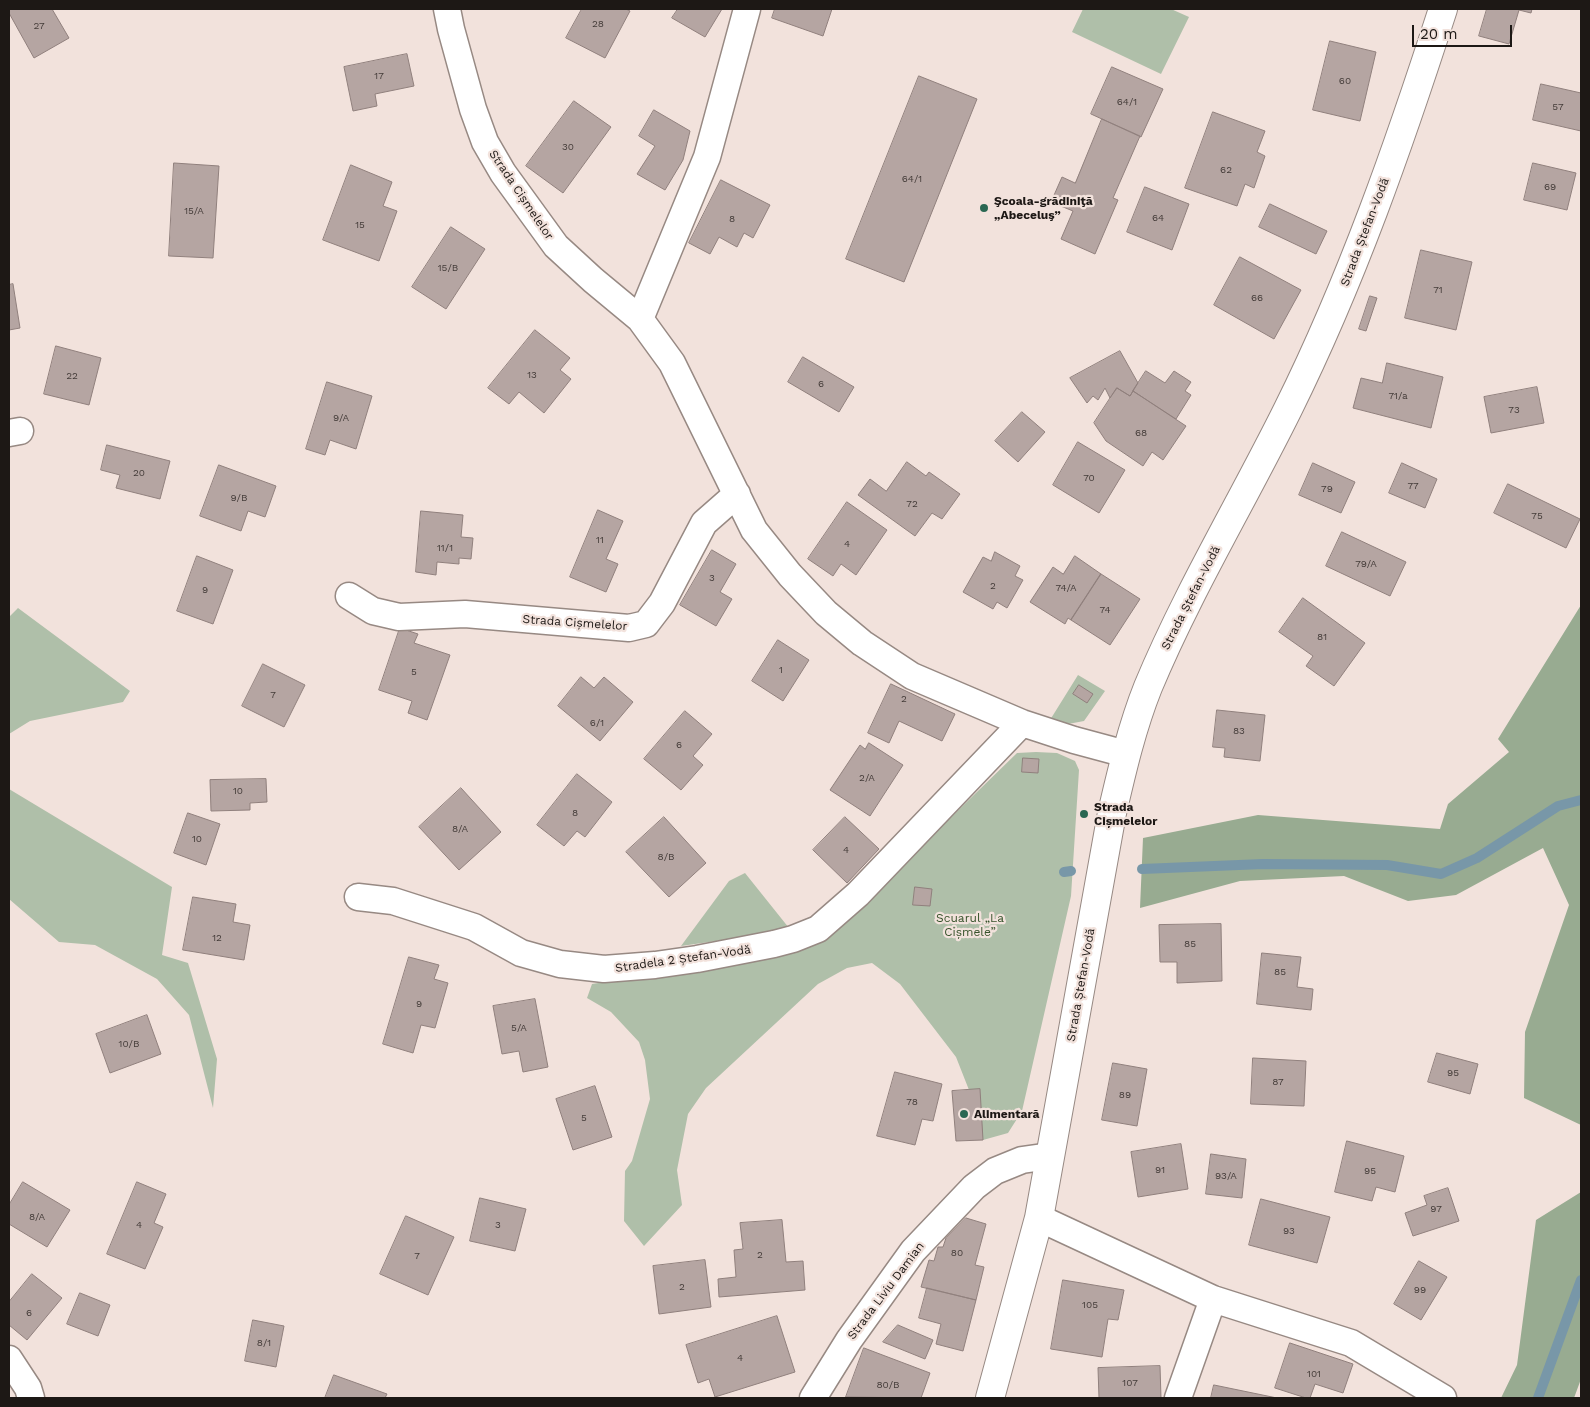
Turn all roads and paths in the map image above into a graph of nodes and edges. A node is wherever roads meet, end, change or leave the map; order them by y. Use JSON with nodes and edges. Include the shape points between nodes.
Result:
{"nodes":[{"id":1,"x":447,"y":9,"type":"edge"},
{"id":2,"x":747,"y":9,"type":"edge"},
{"id":3,"x":1443,"y":9,"type":"edge"},
{"id":4,"x":640,"y":319,"type":"junction"},
{"id":5,"x":737,"y":494,"type":"junction"},
{"id":6,"x":349,"y":596,"type":"dead end"},
{"id":7,"x":1022,"y":723,"type":"junction"},
{"id":8,"x":1126,"y":754,"type":"junction"},
{"id":9,"x":358,"y":897,"type":"dead end"},
{"id":10,"x":1050,"y":1156,"type":"junction"},
{"id":11,"x":1039,"y":1218,"type":"junction"},
{"id":12,"x":1213,"y":1299,"type":"junction"},
{"id":13,"x":9,"y":1359,"type":"edge"},
{"id":14,"x":31,"y":1398,"type":"edge"},
{"id":15,"x":813,"y":1398,"type":"edge"},
{"id":16,"x":990,"y":1398,"type":"edge"},
{"id":17,"x":1178,"y":1398,"type":"edge"},
{"id":18,"x":1443,"y":1398,"type":"edge"}],
"edges":[{"from":1,"to":4,"type":"street","name":"Strada Cișmelelor","via":[[473,109],[485,142],[503,173],[556,246]]},
{"from":2,"to":4,"type":"street","via":[[707,157]]},
{"from":3,"to":8,"type":"street","name":"Strada Ștefan-Vodă","via":[[1373,216],[1338,302],[1289,408],[1160,660]]},
{"from":4,"to":5,"type":"street","name":"Strada Cișmelelor","via":[[672,363]]},
{"from":5,"to":6,"type":"street","name":"Strada Cișmelelor","via":[[704,523],[662,603],[646,624],[629,628],[465,614],[398,617],[373,611]]},
{"from":5,"to":7,"type":"street","name":"Strada Cișmelelor","via":[[754,530],[790,575],[826,613],[862,643],[912,676]]},
{"from":7,"to":8,"type":"street","name":"Strada Cișmelelor"},
{"from":7,"to":9,"type":"street","name":"Stradela 2 Ștefan-Vodă","via":[[858,894],[818,929],[793,940],[697,959],[604,969],[560,964],[521,953],[474,927],[393,901]]},
{"from":8,"to":10,"type":"street","name":"Strada Ștefan-Vodă","via":[[1112,813]]},
{"from":10,"to":11,"type":"street","name":"Strada Ștefan-Vodă"},
{"from":10,"to":15,"type":"street","name":"Strada Liviu Damian","via":[[1022,1160],[995,1171],[974,1187],[913,1251],[849,1340]]},
{"from":11,"to":12,"type":"street"},
{"from":11,"to":16,"type":"street","name":"Strada Ștefan-Vodă"},
{"from":12,"to":17,"type":"street"},
{"from":12,"to":18,"type":"street","via":[[1351,1343]]},
{"from":13,"to":14,"type":"street"}]}
